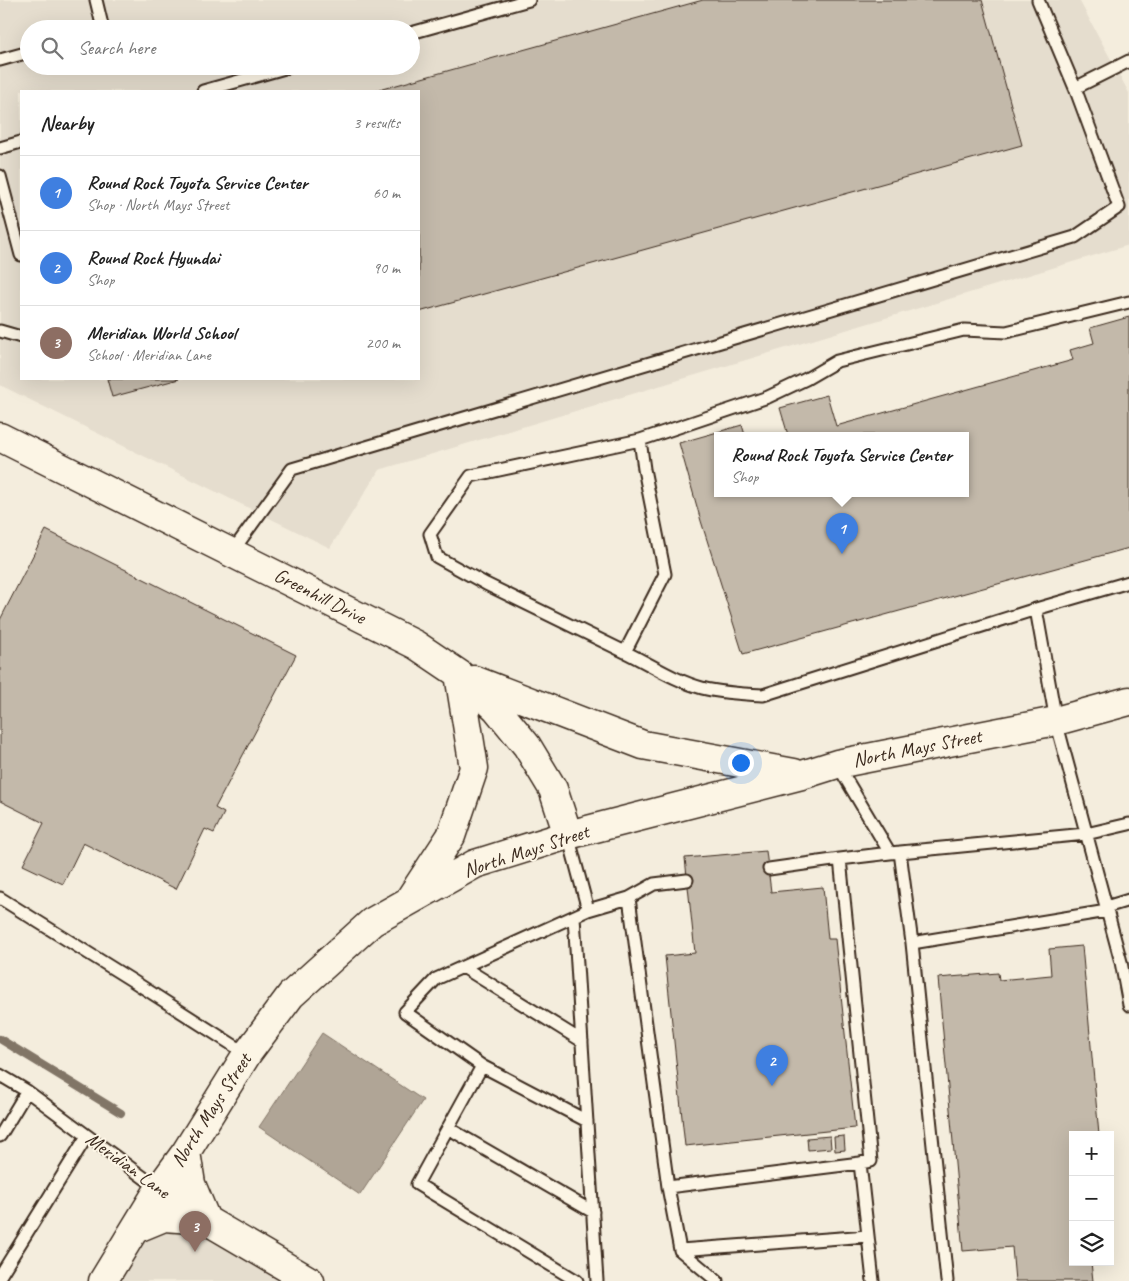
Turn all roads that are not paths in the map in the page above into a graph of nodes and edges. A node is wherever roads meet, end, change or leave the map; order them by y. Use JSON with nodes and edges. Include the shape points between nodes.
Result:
{"nodes":[{"id":1,"x":96,"y":0,"type":"edge"},
{"id":2,"x":529,"y":0,"type":"edge"},
{"id":3,"x":1038,"y":0,"type":"edge"},
{"id":4,"x":101,"y":20,"type":"edge"},
{"id":5,"x":420,"y":30,"type":"edge"},
{"id":6,"x":20,"y":54,"type":"edge"},
{"id":7,"x":0,"y":60,"type":"edge"},
{"id":8,"x":1129,"y":61,"type":"edge"},
{"id":9,"x":260,"y":75,"type":"edge"},
{"id":10,"x":1075,"y":88,"type":"junction"},
{"id":11,"x":206,"y":90,"type":"edge"},
{"id":12,"x":20,"y":142,"type":"edge"},
{"id":13,"x":0,"y":148,"type":"edge"},
{"id":14,"x":0,"y":176,"type":"edge"},
{"id":15,"x":20,"y":251,"type":"edge"},
{"id":16,"x":1129,"y":302,"type":"edge"},
{"id":17,"x":0,"y":332,"type":"edge"},
{"id":18,"x":20,"y":337,"type":"edge"},
{"id":19,"x":0,"y":437,"type":"edge"},
{"id":20,"x":640,"y":440,"type":"junction"},
{"id":21,"x":232,"y":552,"type":"junction"},
{"id":22,"x":1129,"y":582,"type":"edge"},
{"id":23,"x":1036,"y":609,"type":"junction"},
{"id":24,"x":625,"y":652,"type":"junction"},
{"id":25,"x":459,"y":674,"type":"junction"},
{"id":26,"x":1129,"y":701,"type":"edge"},
{"id":27,"x":1056,"y":720,"type":"junction"},
{"id":28,"x":837,"y":764,"type":"junction"},
{"id":29,"x":802,"y":775,"type":"junction"},
{"id":30,"x":1129,"y":824,"type":"edge"},
{"id":31,"x":1086,"y":834,"type":"junction"},
{"id":32,"x":568,"y":835,"type":"junction"},
{"id":33,"x":895,"y":852,"type":"junction"},
{"id":34,"x":840,"y":859,"type":"junction"},
{"id":35,"x":769,"y":869,"type":"dead end"},
{"id":36,"x":687,"y":880,"type":"dead end"},
{"id":37,"x":0,"y":898,"type":"edge"},
{"id":38,"x":629,"y":898,"type":"junction"},
{"id":39,"x":409,"y":900,"type":"junction"},
{"id":40,"x":1129,"y":900,"type":"edge"},
{"id":41,"x":1106,"y":909,"type":"junction"},
{"id":42,"x":588,"y":910,"type":"junction"},
{"id":43,"x":574,"y":917,"type":"junction"},
{"id":44,"x":912,"y":943,"type":"junction"},
{"id":45,"x":463,"y":967,"type":"junction"},
{"id":46,"x":1129,"y":1005,"type":"edge"},
{"id":47,"x":582,"y":1041,"type":"junction"},
{"id":48,"x":247,"y":1054,"type":"junction"},
{"id":49,"x":482,"y":1066,"type":"junction"},
{"id":50,"x":0,"y":1075,"type":"edge"},
{"id":51,"x":27,"y":1091,"type":"junction"},
{"id":52,"x":587,"y":1121,"type":"junction"},
{"id":53,"x":448,"y":1128,"type":"junction"},
{"id":54,"x":0,"y":1136,"type":"edge"},
{"id":55,"x":87,"y":1136,"type":"junction"},
{"id":56,"x":186,"y":1152,"type":"junction"},
{"id":57,"x":860,"y":1163,"type":"junction"},
{"id":58,"x":668,"y":1187,"type":"junction"},
{"id":59,"x":159,"y":1189,"type":"junction"},
{"id":60,"x":593,"y":1212,"type":"junction"},
{"id":61,"x":206,"y":1220,"type":"junction"},
{"id":62,"x":135,"y":1229,"type":"junction"},
{"id":63,"x":868,"y":1236,"type":"junction"},
{"id":64,"x":680,"y":1250,"type":"junction"},
{"id":65,"x":0,"y":1276,"type":"edge"},
{"id":66,"x":103,"y":1281,"type":"edge"},
{"id":67,"x":310,"y":1281,"type":"edge"},
{"id":68,"x":577,"y":1281,"type":"edge"},
{"id":69,"x":598,"y":1281,"type":"edge"},
{"id":70,"x":717,"y":1281,"type":"edge"},
{"id":71,"x":873,"y":1281,"type":"edge"},
{"id":72,"x":947,"y":1281,"type":"edge"}],
"edges":[{"from":1,"to":4,"type":"lane"},
{"from":2,"to":5,"type":"lane"},
{"from":3,"to":10,"type":"lane"},
{"from":6,"to":7,"type":"lane"},
{"from":8,"to":10,"type":"lane"},
{"from":9,"to":11,"type":"lane"},
{"from":10,"to":21,"type":"lane","via":[[1119,207],[1075,237],[292,469]]},
{"from":12,"to":13,"type":"lane"},
{"from":14,"to":15,"type":"lane"},
{"from":16,"to":20,"type":"lane","via":[[1006,332],[964,330],[836,361],[768,397]]},
{"from":17,"to":18,"type":"lane"},
{"from":19,"to":21,"type":"main road","name":"Greenhill Drive"},
{"from":20,"to":24,"type":"lane","via":[[665,574]]},
{"from":20,"to":24,"type":"lane","via":[[471,476],[430,534],[437,557]]},
{"from":21,"to":25,"type":"main road","name":"Greenhill Drive","via":[[416,645]]},
{"from":22,"to":23,"type":"lane"},
{"from":23,"to":24,"type":"lane","via":[[763,694],[733,694],[700,688]]},
{"from":23,"to":27,"type":"lane"},
{"from":25,"to":29,"type":"main road","via":[[643,745]]},
{"from":25,"to":32,"type":"main road","name":"Greenhill Drive","via":[[496,708],[528,746],[554,789]]},
{"from":25,"to":39,"type":"main road","via":[[474,768],[451,836]]},
{"from":26,"to":27,"type":"main road","name":"North Mays Street"},
{"from":27,"to":28,"type":"main road","name":"North Mays Street"},
{"from":27,"to":31,"type":"lane"},
{"from":28,"to":29,"type":"main road","name":"North Mays Street"},
{"from":28,"to":33,"type":"lane"},
{"from":29,"to":32,"type":"main road","name":"North Mays Street"},
{"from":30,"to":31,"type":"lane"},
{"from":31,"to":33,"type":"lane"},
{"from":31,"to":41,"type":"lane"},
{"from":32,"to":39,"type":"main road","name":"North Mays Street","via":[[475,864]]},
{"from":32,"to":42,"type":"lane"},
{"from":33,"to":34,"type":"lane"},
{"from":33,"to":44,"type":"lane"},
{"from":34,"to":35,"type":"lane"},
{"from":34,"to":57,"type":"lane","via":[[871,1161]]},
{"from":36,"to":38,"type":"lane","via":[[654,884]]},
{"from":37,"to":48,"type":"lane"},
{"from":38,"to":42,"type":"lane"},
{"from":38,"to":58,"type":"lane"},
{"from":39,"to":48,"type":"main road","name":"North Mays Street","via":[[372,922],[291,996]]},
{"from":40,"to":41,"type":"lane"},
{"from":41,"to":44,"type":"lane"},
{"from":41,"to":46,"type":"lane"},
{"from":42,"to":43,"type":"lane"},
{"from":43,"to":45,"type":"lane"},
{"from":43,"to":47,"type":"lane"},
{"from":44,"to":72,"type":"lane"},
{"from":45,"to":47,"type":"lane"},
{"from":45,"to":49,"type":"lane","via":[[436,979],[405,1012]]},
{"from":47,"to":52,"type":"lane"},
{"from":48,"to":56,"type":"main road","name":"North Mays Street"},
{"from":49,"to":52,"type":"lane"},
{"from":49,"to":53,"type":"lane"},
{"from":50,"to":51,"type":"lane","name":"Meridian Lane"},
{"from":51,"to":54,"type":"lane"},
{"from":51,"to":55,"type":"lane","name":"Meridian Lane"},
{"from":52,"to":60,"type":"lane"},
{"from":53,"to":60,"type":"lane"},
{"from":53,"to":68,"type":"lane","via":[[417,1184]]},
{"from":55,"to":59,"type":"lane","name":"Meridian Lane"},
{"from":55,"to":65,"type":"lane"},
{"from":56,"to":59,"type":"main road","name":"North Mays Street"},
{"from":56,"to":61,"type":"main road","via":[[191,1184]]},
{"from":57,"to":58,"type":"lane"},
{"from":57,"to":63,"type":"lane"},
{"from":58,"to":64,"type":"lane"},
{"from":59,"to":61,"type":"main road","name":"Meridian Lane"},
{"from":59,"to":62,"type":"main road","name":"North Mays Street"},
{"from":60,"to":69,"type":"lane"},
{"from":61,"to":62,"type":"main road","via":[[164,1217]]},
{"from":61,"to":67,"type":"main road","name":"Meridian Lane"},
{"from":62,"to":66,"type":"main road","name":"North Mays Street"},
{"from":63,"to":64,"type":"lane"},
{"from":63,"to":71,"type":"lane"},
{"from":64,"to":70,"type":"lane"}]}
